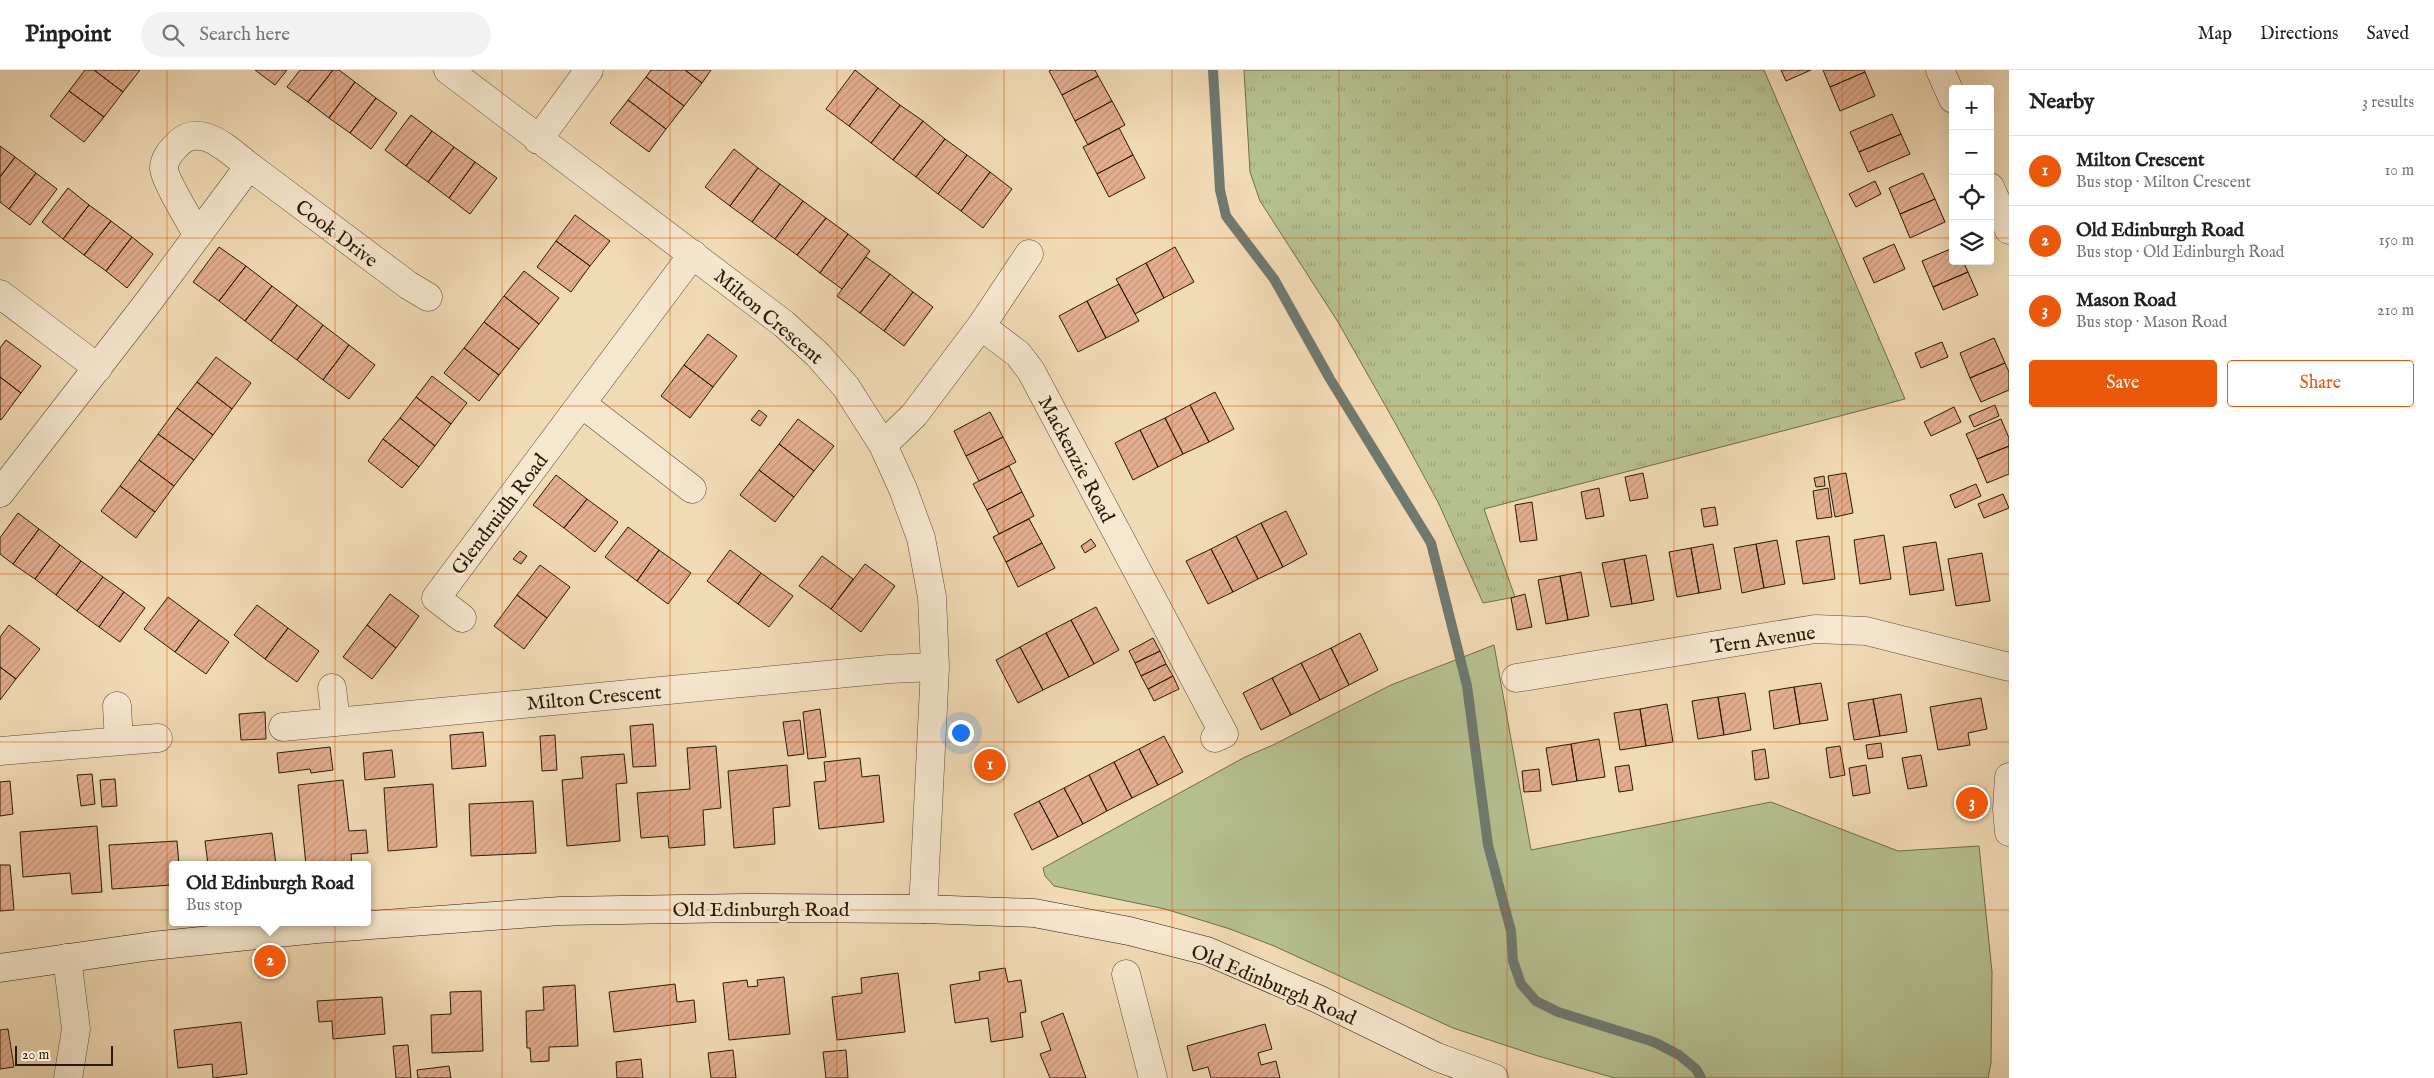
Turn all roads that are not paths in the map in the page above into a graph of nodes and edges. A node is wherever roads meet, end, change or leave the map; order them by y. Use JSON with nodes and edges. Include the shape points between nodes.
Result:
{"nodes":[{"id":1,"x":448,"y":70,"type":"edge"},
{"id":2,"x":589,"y":70,"type":"edge"},
{"id":3,"x":1940,"y":70,"type":"edge"},
{"id":4,"x":1949,"y":90,"type":"edge"},
{"id":5,"x":538,"y":140,"type":"junction"},
{"id":6,"x":249,"y":166,"type":"junction"},
{"id":7,"x":1994,"y":196,"type":"edge"},
{"id":8,"x":2009,"y":230,"type":"edge"},
{"id":9,"x":197,"y":234,"type":"junction"},
{"id":10,"x":693,"y":254,"type":"junction"},
{"id":11,"x":1029,"y":254,"type":"dead end"},
{"id":12,"x":0,"y":294,"type":"edge"},
{"id":13,"x":428,"y":297,"type":"dead end"},
{"id":14,"x":981,"y":326,"type":"junction"},
{"id":15,"x":98,"y":368,"type":"junction"},
{"id":16,"x":582,"y":404,"type":"junction"},
{"id":17,"x":883,"y":445,"type":"junction"},
{"id":18,"x":692,"y":489,"type":"dead end"},
{"id":19,"x":0,"y":493,"type":"edge"},
{"id":20,"x":462,"y":618,"type":"dead end"},
{"id":21,"x":935,"y":667,"type":"junction"},
{"id":22,"x":2009,"y":667,"type":"edge"},
{"id":23,"x":1516,"y":678,"type":"dead end"},
{"id":24,"x":332,"y":688,"type":"dead end"},
{"id":25,"x":117,"y":706,"type":"dead end"},
{"id":26,"x":336,"y":722,"type":"junction"},
{"id":27,"x":283,"y":727,"type":"dead end"},
{"id":28,"x":158,"y":738,"type":"dead end"},
{"id":29,"x":1215,"y":738,"type":"dead end"},
{"id":30,"x":119,"y":741,"type":"junction"},
{"id":31,"x":0,"y":751,"type":"edge"},
{"id":32,"x":2009,"y":777,"type":"edge"},
{"id":33,"x":2009,"y":832,"type":"edge"},
{"id":34,"x":923,"y":909,"type":"junction"},
{"id":35,"x":371,"y":925,"type":"edge"},
{"id":36,"x":358,"y":926,"type":"edge"},
{"id":37,"x":67,"y":958,"type":"junction"},
{"id":38,"x":0,"y":968,"type":"edge"},
{"id":39,"x":1126,"y":974,"type":"dead end"},
{"id":40,"x":68,"y":1078,"type":"edge"},
{"id":41,"x":1153,"y":1078,"type":"edge"},
{"id":42,"x":1494,"y":1078,"type":"edge"}],
"edges":[{"from":1,"to":5,"type":"street","name":"Milton Crescent"},
{"from":2,"to":5,"type":"street"},
{"from":3,"to":4,"type":"street"},
{"from":5,"to":10,"type":"street","name":"Milton Crescent"},
{"from":6,"to":9,"type":"street"},
{"from":6,"to":9,"type":"street","name":"Cook Drive","via":[[213,138],[192,135],[178,142],[168,154],[164,168],[168,185]]},
{"from":6,"to":13,"type":"street","name":"Cook Drive"},
{"from":7,"to":8,"type":"street"},
{"from":9,"to":15,"type":"street"},
{"from":10,"to":16,"type":"street","name":"Glendruidh Road"},
{"from":10,"to":17,"type":"street","name":"Milton Crescent","via":[[784,324],[818,355],[846,387]]},
{"from":11,"to":14,"type":"street"},
{"from":12,"to":15,"type":"street"},
{"from":14,"to":17,"type":"street","via":[[914,415]]},
{"from":14,"to":29,"type":"street","name":"Mackenzie Road","via":[[1018,354],[1031,371],[1224,734]]},
{"from":15,"to":19,"type":"street"},
{"from":16,"to":18,"type":"street"},
{"from":16,"to":20,"type":"street","name":"Glendruidh Road","via":[[436,598]]},
{"from":17,"to":21,"type":"street","name":"Milton Crescent","via":[[921,538],[932,597]]},
{"from":21,"to":26,"type":"street","name":"Milton Crescent"},
{"from":21,"to":34,"type":"street","name":"Milton Crescent"},
{"from":22,"to":23,"type":"street","name":"Tern Avenue","via":[[1866,631],[1815,629]]},
{"from":24,"to":26,"type":"street"},
{"from":25,"to":30,"type":"street"},
{"from":26,"to":27,"type":"street","name":"Milton Crescent"},
{"from":28,"to":30,"type":"street"},
{"from":30,"to":31,"type":"street"},
{"from":32,"to":33,"type":"street"},
{"from":34,"to":35,"type":"street","name":"Old Edinburgh Road","via":[[560,911]]},
{"from":34,"to":42,"type":"street","name":"Old Edinburgh Road","via":[[1034,914],[1129,930],[1207,951],[1318,999],[1438,1057]]},
{"from":36,"to":37,"type":"street","name":"Old Edinburgh Road","via":[[152,946]]},
{"from":37,"to":38,"type":"street","name":"Old Edinburgh Road"},
{"from":37,"to":40,"type":"street","via":[[76,1029]]},
{"from":39,"to":41,"type":"street"}]}
